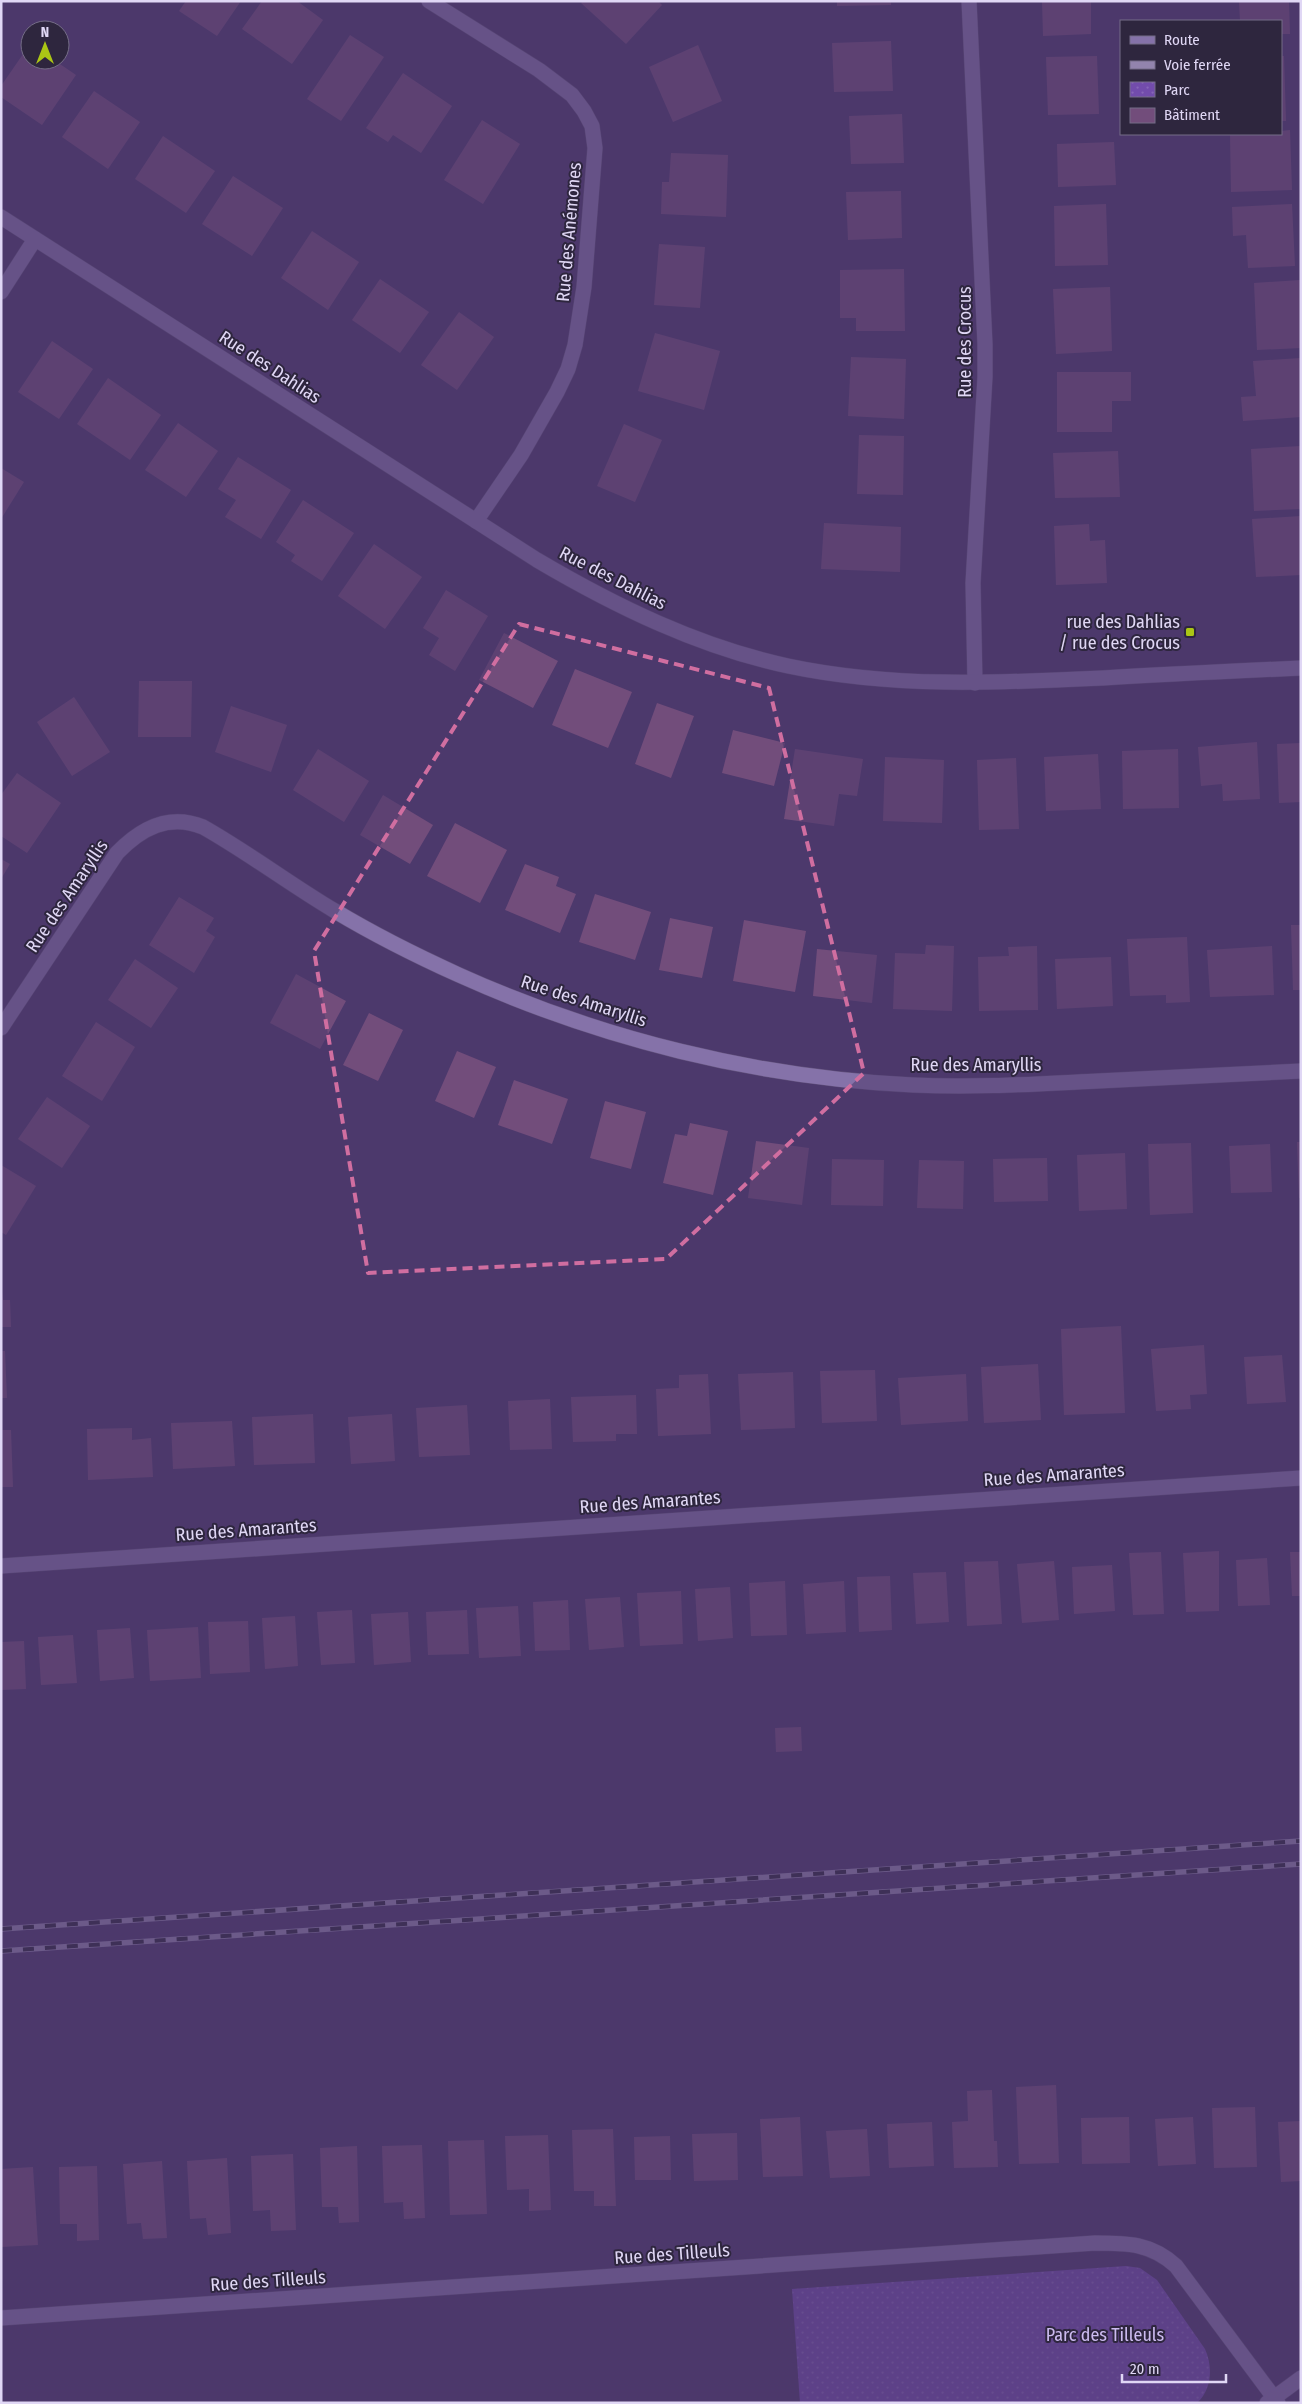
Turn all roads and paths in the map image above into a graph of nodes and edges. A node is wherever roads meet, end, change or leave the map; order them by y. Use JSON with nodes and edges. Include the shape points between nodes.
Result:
{"nodes":[{"id":1,"x":429,"y":1,"type":"edge"},
{"id":2,"x":969,"y":1,"type":"edge"},
{"id":3,"x":1,"y":217,"type":"edge"},
{"id":4,"x":35,"y":239,"type":"junction"},
{"id":5,"x":1,"y":292,"type":"edge"},
{"id":6,"x":476,"y":521,"type":"junction"},
{"id":7,"x":1301,"y":668,"type":"edge"},
{"id":8,"x":975,"y":683,"type":"junction"},
{"id":9,"x":1,"y":1028,"type":"edge"},
{"id":10,"x":1301,"y":1071,"type":"edge"},
{"id":11,"x":1301,"y":1478,"type":"edge"},
{"id":12,"x":1,"y":1566,"type":"edge"},
{"id":13,"x":1,"y":2318,"type":"edge"},
{"id":14,"x":1301,"y":2378,"type":"edge"},
{"id":15,"x":1273,"y":2401,"type":"edge"}],
"edges":[{"from":1,"to":6,"type":"street","name":"Rue des Anémones","via":[[540,70],[572,95],[592,126],[595,148],[584,287],[568,369],[521,455]]},
{"from":2,"to":8,"type":"street","name":"Rue des Crocus","via":[[985,344],[973,598]]},
{"from":3,"to":4,"type":"street","name":"Rue des Dahlias"},
{"from":4,"to":5,"type":"street"},
{"from":4,"to":6,"type":"street","name":"Rue des Dahlias"},
{"from":6,"to":8,"type":"street","name":"Rue des Dahlias","via":[[610,601],[726,648],[786,666],[847,676],[903,682]]},
{"from":7,"to":8,"type":"street","name":"Rue des Dahlias"},
{"from":9,"to":10,"type":"street","name":"Rue des Amaryllis","via":[[117,853],[141,832],[164,822],[178,821],[203,828],[337,912],[459,974],[551,1012],[717,1060],[830,1078],[952,1086]]},
{"from":11,"to":12,"type":"street","name":"Rue des Amarantes"},
{"from":13,"to":15,"type":"street","name":"Rue des Tilleuls","via":[[1130,2243],[1157,2252],[1176,2266]]},
{"from":14,"to":15,"type":"street"}]}
